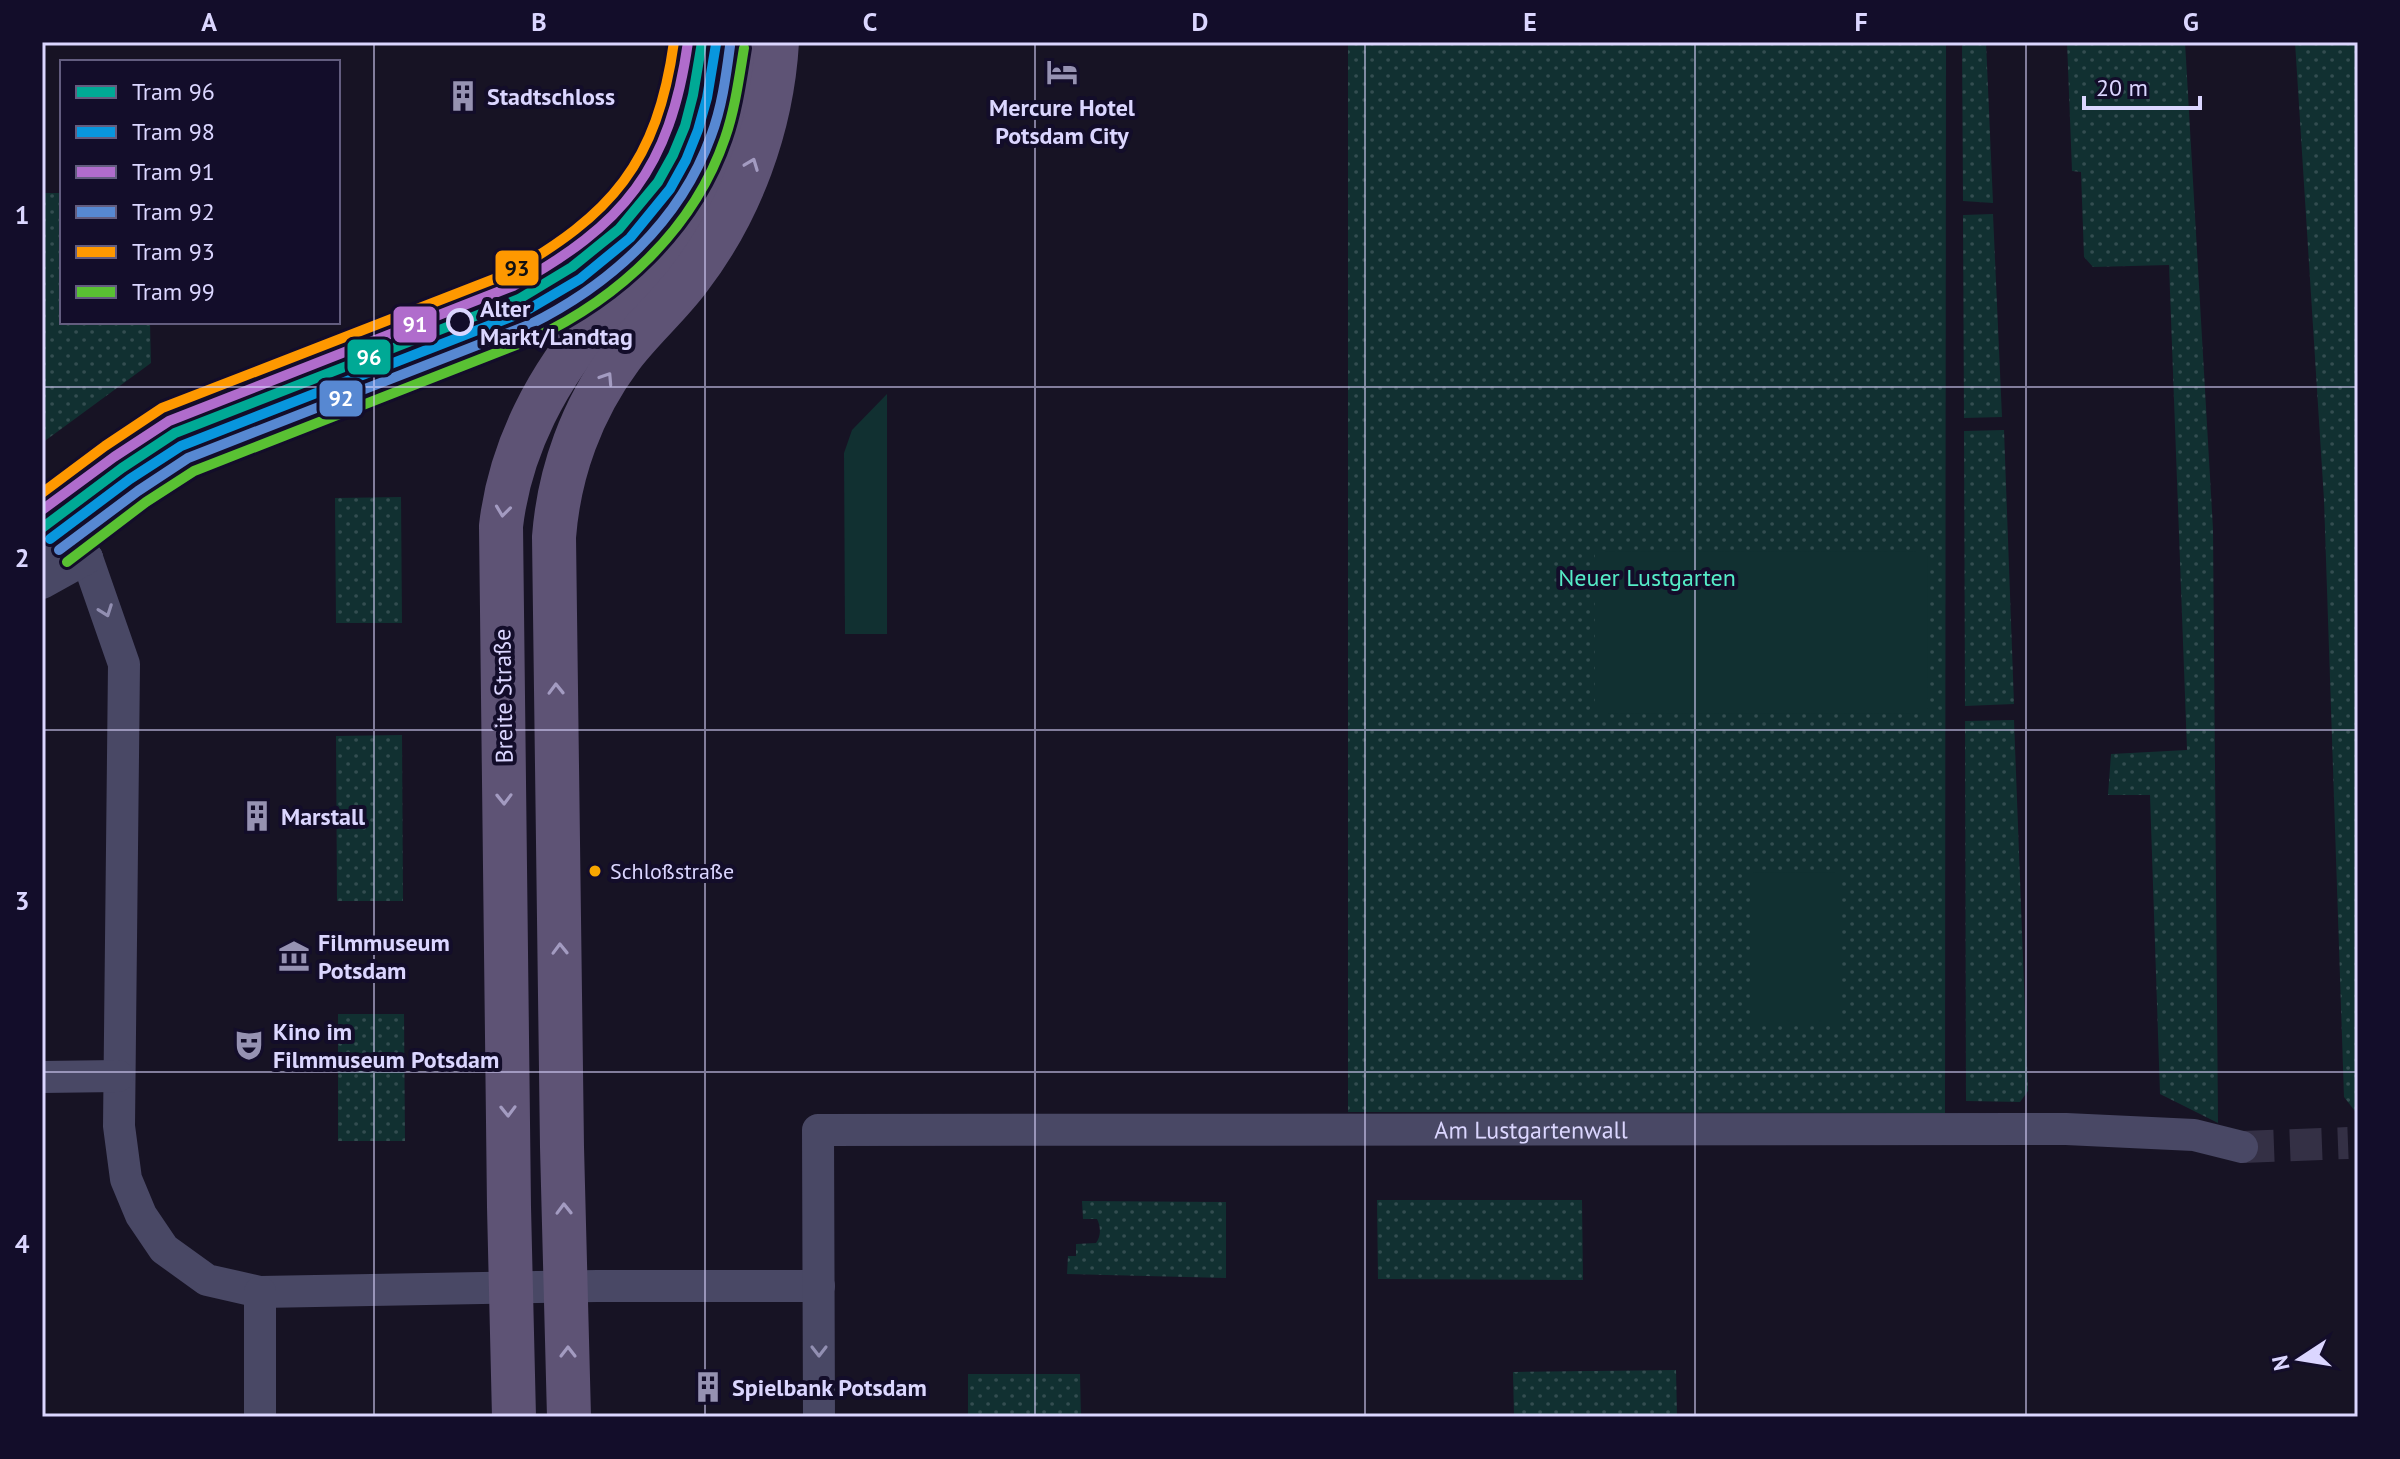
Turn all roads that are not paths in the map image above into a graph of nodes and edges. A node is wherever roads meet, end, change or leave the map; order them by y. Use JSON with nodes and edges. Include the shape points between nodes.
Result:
{"nodes":[{"id":1,"x":740,"y":42,"type":"edge"},
{"id":2,"x":777,"y":42,"type":"edge"},
{"id":3,"x":42,"y":551,"type":"edge"},
{"id":4,"x":87,"y":558,"type":"junction"},
{"id":5,"x":42,"y":583,"type":"edge"},
{"id":6,"x":118,"y":1076,"type":"junction"},
{"id":7,"x":42,"y":1077,"type":"edge"},
{"id":8,"x":2242,"y":1147,"type":"tunnel mouth"},
{"id":9,"x":819,"y":1286,"type":"junction"},
{"id":10,"x":511,"y":1287,"type":"junction"},
{"id":11,"x":566,"y":1287,"type":"junction"},
{"id":12,"x":260,"y":1292,"type":"junction"},
{"id":13,"x":260,"y":1417,"type":"edge"},
{"id":14,"x":514,"y":1417,"type":"edge"},
{"id":15,"x":569,"y":1417,"type":"edge"},
{"id":16,"x":819,"y":1417,"type":"edge"}],
"edges":[{"from":1,"to":10,"type":"main road","name":"Breite Straße","one_way":true,"via":[[729,111],[690,208],[651,264],[602,314],[561,368],[524,436],[504,498]]},
{"from":11,"to":2,"type":"main road","one_way":true,"via":[[557,504],[585,415],[602,385],[689,279],[742,189],[764,124]]},
{"from":3,"to":4,"type":"street"},
{"from":4,"to":5,"type":"street"},
{"from":4,"to":6,"type":"street","one_way":true,"via":[[124,664]]},
{"from":6,"to":7,"type":"street"},
{"from":6,"to":12,"type":"street","via":[[126,1179],[141,1215],[164,1249],[207,1280]]},
{"from":8,"to":9,"type":"street","name":"Am Lustgartenwall","via":[[2194,1135],[2066,1129],[818,1130]]},
{"from":9,"to":11,"type":"street"},
{"from":9,"to":16,"type":"street","one_way":true},
{"from":10,"to":11,"type":"street"},
{"from":10,"to":12,"type":"street"},
{"from":10,"to":14,"type":"main road","name":"Breite Straße"},
{"from":15,"to":11,"type":"main road","one_way":true},
{"from":12,"to":13,"type":"street"}]}
